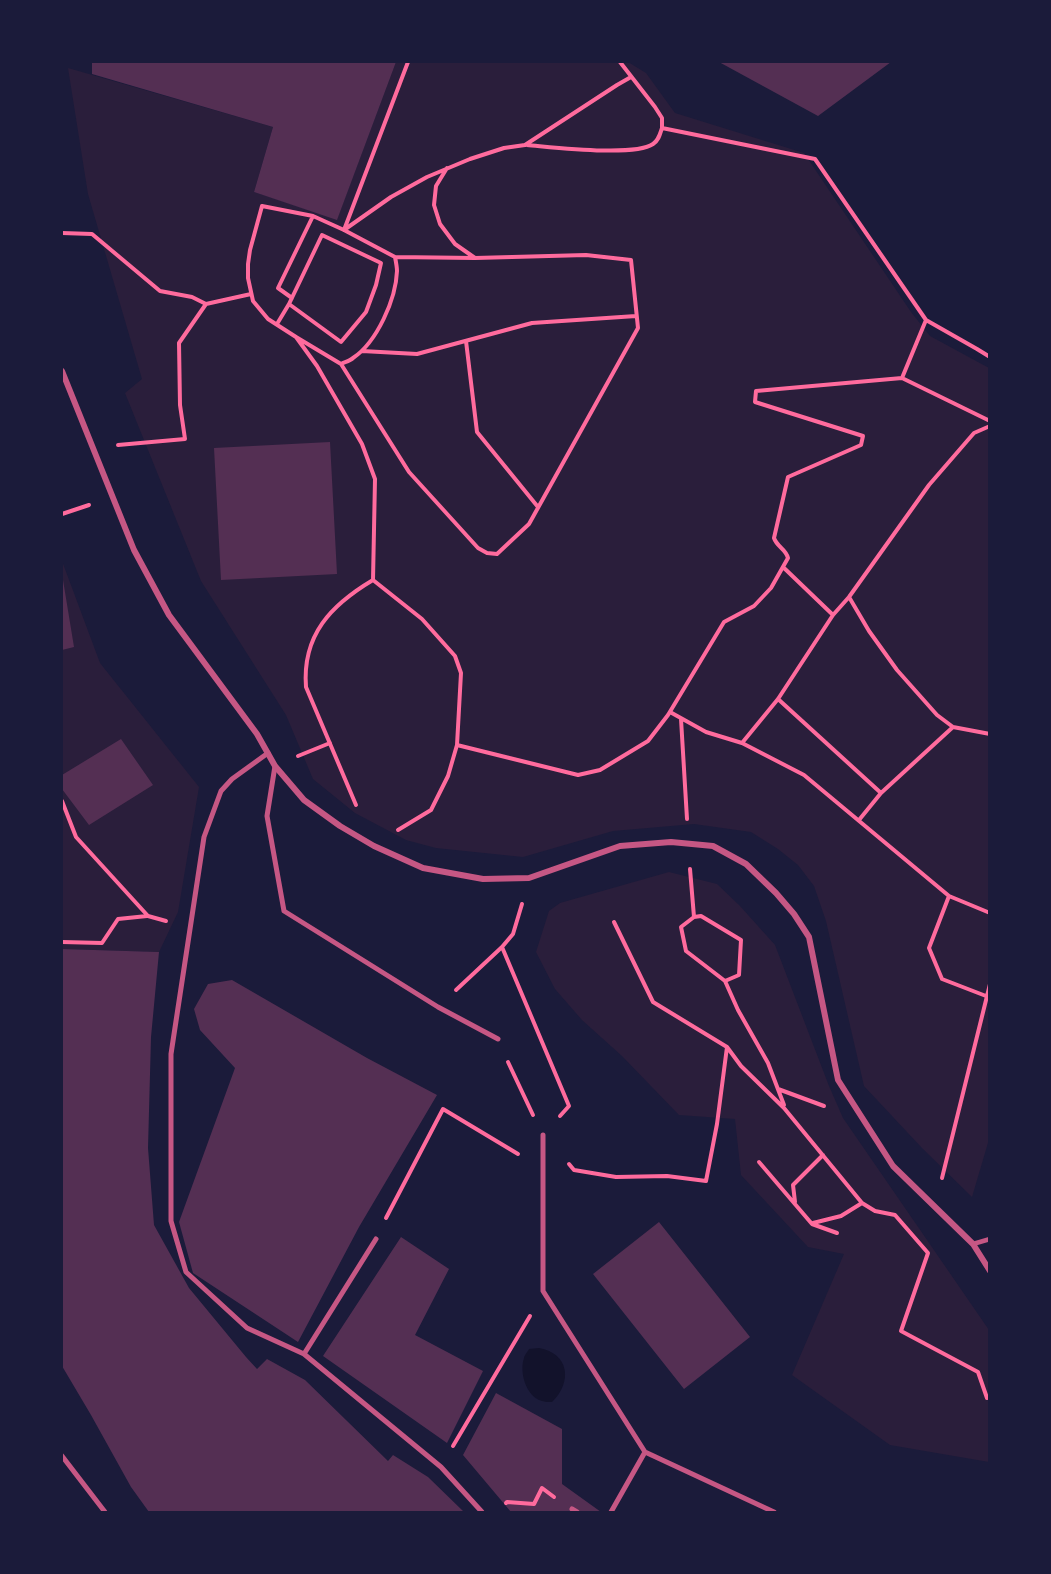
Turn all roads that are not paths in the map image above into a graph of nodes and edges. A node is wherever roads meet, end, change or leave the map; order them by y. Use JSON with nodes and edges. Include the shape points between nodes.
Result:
{"nodes":[{"id":1,"x":62,"y":371,"type":"edge"},
{"id":2,"x":268,"y":753,"type":"junction"},
{"id":3,"x":275,"y":766,"type":"junction"},
{"id":4,"x":498,"y":1040,"type":"road end"},
{"id":5,"x":543,"y":1135,"type":"road end"},
{"id":6,"x":376,"y":1239,"type":"dead end"},
{"id":7,"x":990,"y":1239,"type":"edge"},
{"id":8,"x":974,"y":1244,"type":"junction"},
{"id":9,"x":990,"y":1271,"type":"edge"},
{"id":10,"x":303,"y":1354,"type":"junction"},
{"id":11,"x":645,"y":1452,"type":"junction"},
{"id":12,"x":62,"y":1456,"type":"edge"},
{"id":13,"x":105,"y":1512,"type":"edge"},
{"id":14,"x":482,"y":1512,"type":"edge"},
{"id":15,"x":611,"y":1512,"type":"edge"},
{"id":16,"x":774,"y":1512,"type":"edge"}],
"edges":[{"from":1,"to":2,"type":"street","via":[[134,550],[170,615]]},
{"from":2,"to":3,"type":"street"},
{"from":2,"to":10,"type":"street","via":[[220,791],[204,837],[171,1054],[171,1221],[186,1272],[247,1329]]},
{"from":3,"to":4,"type":"street","via":[[267,816],[284,911]]},
{"from":3,"to":8,"type":"street","via":[[304,800],[340,826],[423,868],[483,879],[529,878],[620,846],[671,842],[713,846],[746,864],[776,893],[809,937],[838,1080],[893,1166]]},
{"from":5,"to":11,"type":"street","via":[[543,1291]]},
{"from":6,"to":10,"type":"street"},
{"from":7,"to":8,"type":"lane"},
{"from":8,"to":9,"type":"street"},
{"from":10,"to":14,"type":"street","via":[[441,1467]]},
{"from":11,"to":15,"type":"street"},
{"from":11,"to":16,"type":"street"},
{"from":12,"to":13,"type":"street"}]}
